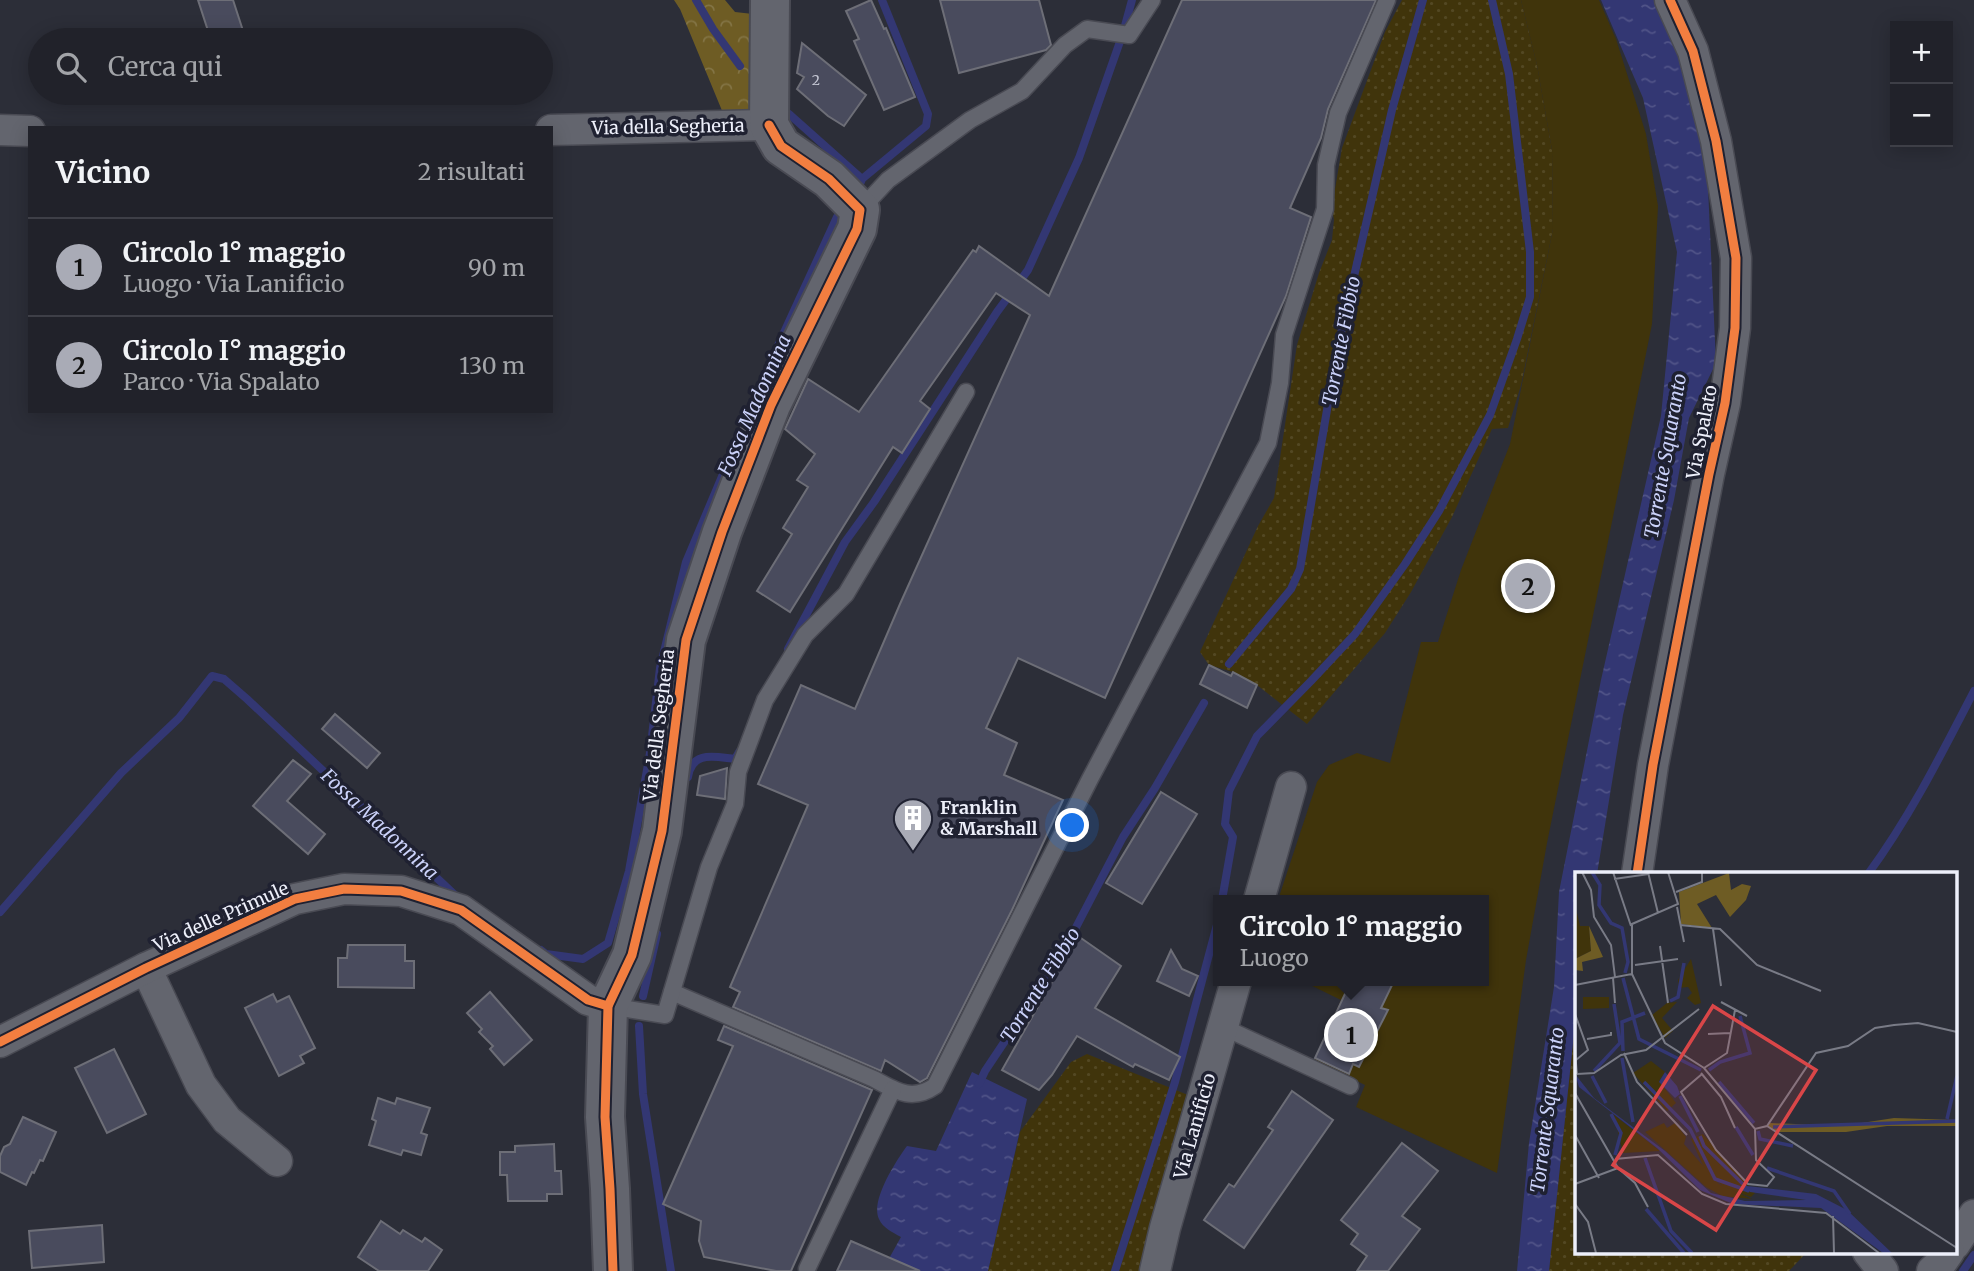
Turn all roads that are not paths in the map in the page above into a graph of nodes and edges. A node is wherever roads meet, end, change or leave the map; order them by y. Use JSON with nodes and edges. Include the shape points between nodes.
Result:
{"nodes":[{"id":1,"x":771,"y":0,"type":"edge"},
{"id":2,"x":1152,"y":0,"type":"edge"},
{"id":3,"x":1387,"y":0,"type":"edge"},
{"id":4,"x":1670,"y":0,"type":"edge"},
{"id":5,"x":769,"y":124,"type":"junction"},
{"id":6,"x":0,"y":130,"type":"edge"},
{"id":7,"x":553,"y":130,"type":"edge"},
{"id":8,"x":28,"y":131,"type":"edge"},
{"id":9,"x":860,"y":210,"type":"junction"},
{"id":10,"x":966,"y":392,"type":"dead end"},
{"id":11,"x":1291,"y":787,"type":"dead end"},
{"id":12,"x":1637,"y":872,"type":"edge"},
{"id":13,"x":1260,"y":895,"type":"edge"},
{"id":14,"x":146,"y":968,"type":"junction"},
{"id":15,"x":1235,"y":986,"type":"edge"},
{"id":16,"x":672,"y":992,"type":"junction"},
{"id":17,"x":608,"y":1006,"type":"junction"},
{"id":18,"x":1223,"y":1027,"type":"junction"},
{"id":19,"x":0,"y":1042,"type":"edge"},
{"id":20,"x":1350,"y":1086,"type":"dead end"},
{"id":21,"x":893,"y":1089,"type":"junction"},
{"id":22,"x":277,"y":1161,"type":"dead end"},
{"id":23,"x":1974,"y":1216,"type":"edge"},
{"id":24,"x":1956,"y":1243,"type":"edge"},
{"id":25,"x":1870,"y":1254,"type":"edge"},
{"id":26,"x":1948,"y":1254,"type":"edge"},
{"id":27,"x":807,"y":1269,"type":"dead end"},
{"id":28,"x":613,"y":1271,"type":"edge"},
{"id":29,"x":1155,"y":1271,"type":"edge"},
{"id":30,"x":1883,"y":1271,"type":"edge"},
{"id":31,"x":1932,"y":1271,"type":"edge"}],
"edges":[{"from":1,"to":5,"type":"street"},
{"from":2,"to":9,"type":"lane","via":[[1129,35],[1087,29],[1065,45],[1022,91],[970,120],[888,180]]},
{"from":3,"to":21,"type":"lane","via":[[1338,113],[1326,165],[1325,209],[1284,335],[1268,443],[1090,779],[935,1086],[915,1096]]},
{"from":4,"to":12,"type":"street","name":"Via Spalato","via":[[1693,51],[1716,141],[1735,258],[1735,328]]},
{"from":5,"to":7,"type":"street","name":"Via della Segheria"},
{"from":5,"to":9,"type":"street","name":"Via della Segheria","via":[[781,146],[829,179]]},
{"from":6,"to":8,"type":"street"},
{"from":9,"to":17,"type":"street","name":"Via della Segheria","via":[[857,229],[771,405],[686,640],[662,831],[632,956]]},
{"from":10,"to":16,"type":"lane","via":[[846,594],[805,635],[765,700],[738,772],[735,804],[709,867]]},
{"from":11,"to":13,"type":"street"},
{"from":14,"to":17,"type":"street","name":"Via delle Primule","via":[[295,899],[344,890],[401,891],[461,910],[589,1000]]},
{"from":14,"to":19,"type":"street","name":"Via delle Primule"},
{"from":14,"to":22,"type":"street","via":[[201,1085],[227,1120]]},
{"from":15,"to":18,"type":"street","name":"Via Lanificio"},
{"from":16,"to":17,"type":"lane","via":[[665,1015]]},
{"from":16,"to":21,"type":"lane"},
{"from":17,"to":28,"type":"street","name":"Via della Segheria","via":[[605,1117]]},
{"from":18,"to":20,"type":"lane"},
{"from":18,"to":29,"type":"street","name":"Via Lanificio"},
{"from":21,"to":27,"type":"lane"},
{"from":23,"to":24,"type":"street"},
{"from":25,"to":30,"type":"street"},
{"from":26,"to":31,"type":"street"}]}
